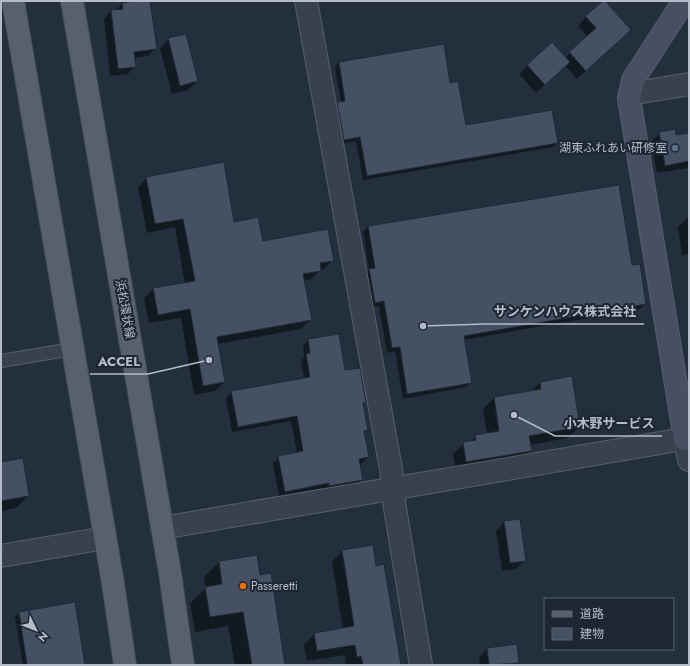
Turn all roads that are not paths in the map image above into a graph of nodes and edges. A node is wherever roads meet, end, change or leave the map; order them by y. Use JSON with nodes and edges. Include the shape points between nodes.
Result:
{"nodes":[{"id":1,"x":13,"y":1,"type":"edge"},
{"id":2,"x":72,"y":1,"type":"edge"},
{"id":3,"x":306,"y":1,"type":"edge"},
{"id":4,"x":684,"y":1,"type":"edge"},
{"id":5,"x":689,"y":84,"type":"edge"},
{"id":6,"x":630,"y":94,"type":"junction"},
{"id":7,"x":72,"y":349,"type":"junction"},
{"id":8,"x":1,"y":361,"type":"edge"},
{"id":9,"x":687,"y":438,"type":"edge"},
{"id":10,"x":689,"y":460,"type":"edge"},
{"id":11,"x":393,"y":488,"type":"junction"},
{"id":12,"x":162,"y":528,"type":"junction"},
{"id":13,"x":105,"y":538,"type":"junction"},
{"id":14,"x":1,"y":556,"type":"edge"},
{"id":15,"x":125,"y":665,"type":"edge"},
{"id":16,"x":184,"y":665,"type":"edge"},
{"id":17,"x":421,"y":665,"type":"edge"}],
"edges":[{"from":1,"to":7,"type":"main road"},
{"from":2,"to":12,"type":"main road","name":"浜松環状線"},
{"from":3,"to":11,"type":"street"},
{"from":4,"to":6,"type":"street","via":[[633,80]]},
{"from":5,"to":6,"type":"street"},
{"from":6,"to":9,"type":"street","via":[[630,107]]},
{"from":7,"to":8,"type":"lane"},
{"from":7,"to":13,"type":"main road"},
{"from":9,"to":10,"type":"street"},
{"from":9,"to":11,"type":"street"},
{"from":11,"to":12,"type":"street"},
{"from":11,"to":17,"type":"street"},
{"from":12,"to":16,"type":"main road","name":"浜松環状線"},
{"from":13,"to":14,"type":"street"},
{"from":13,"to":15,"type":"main road"}]}
